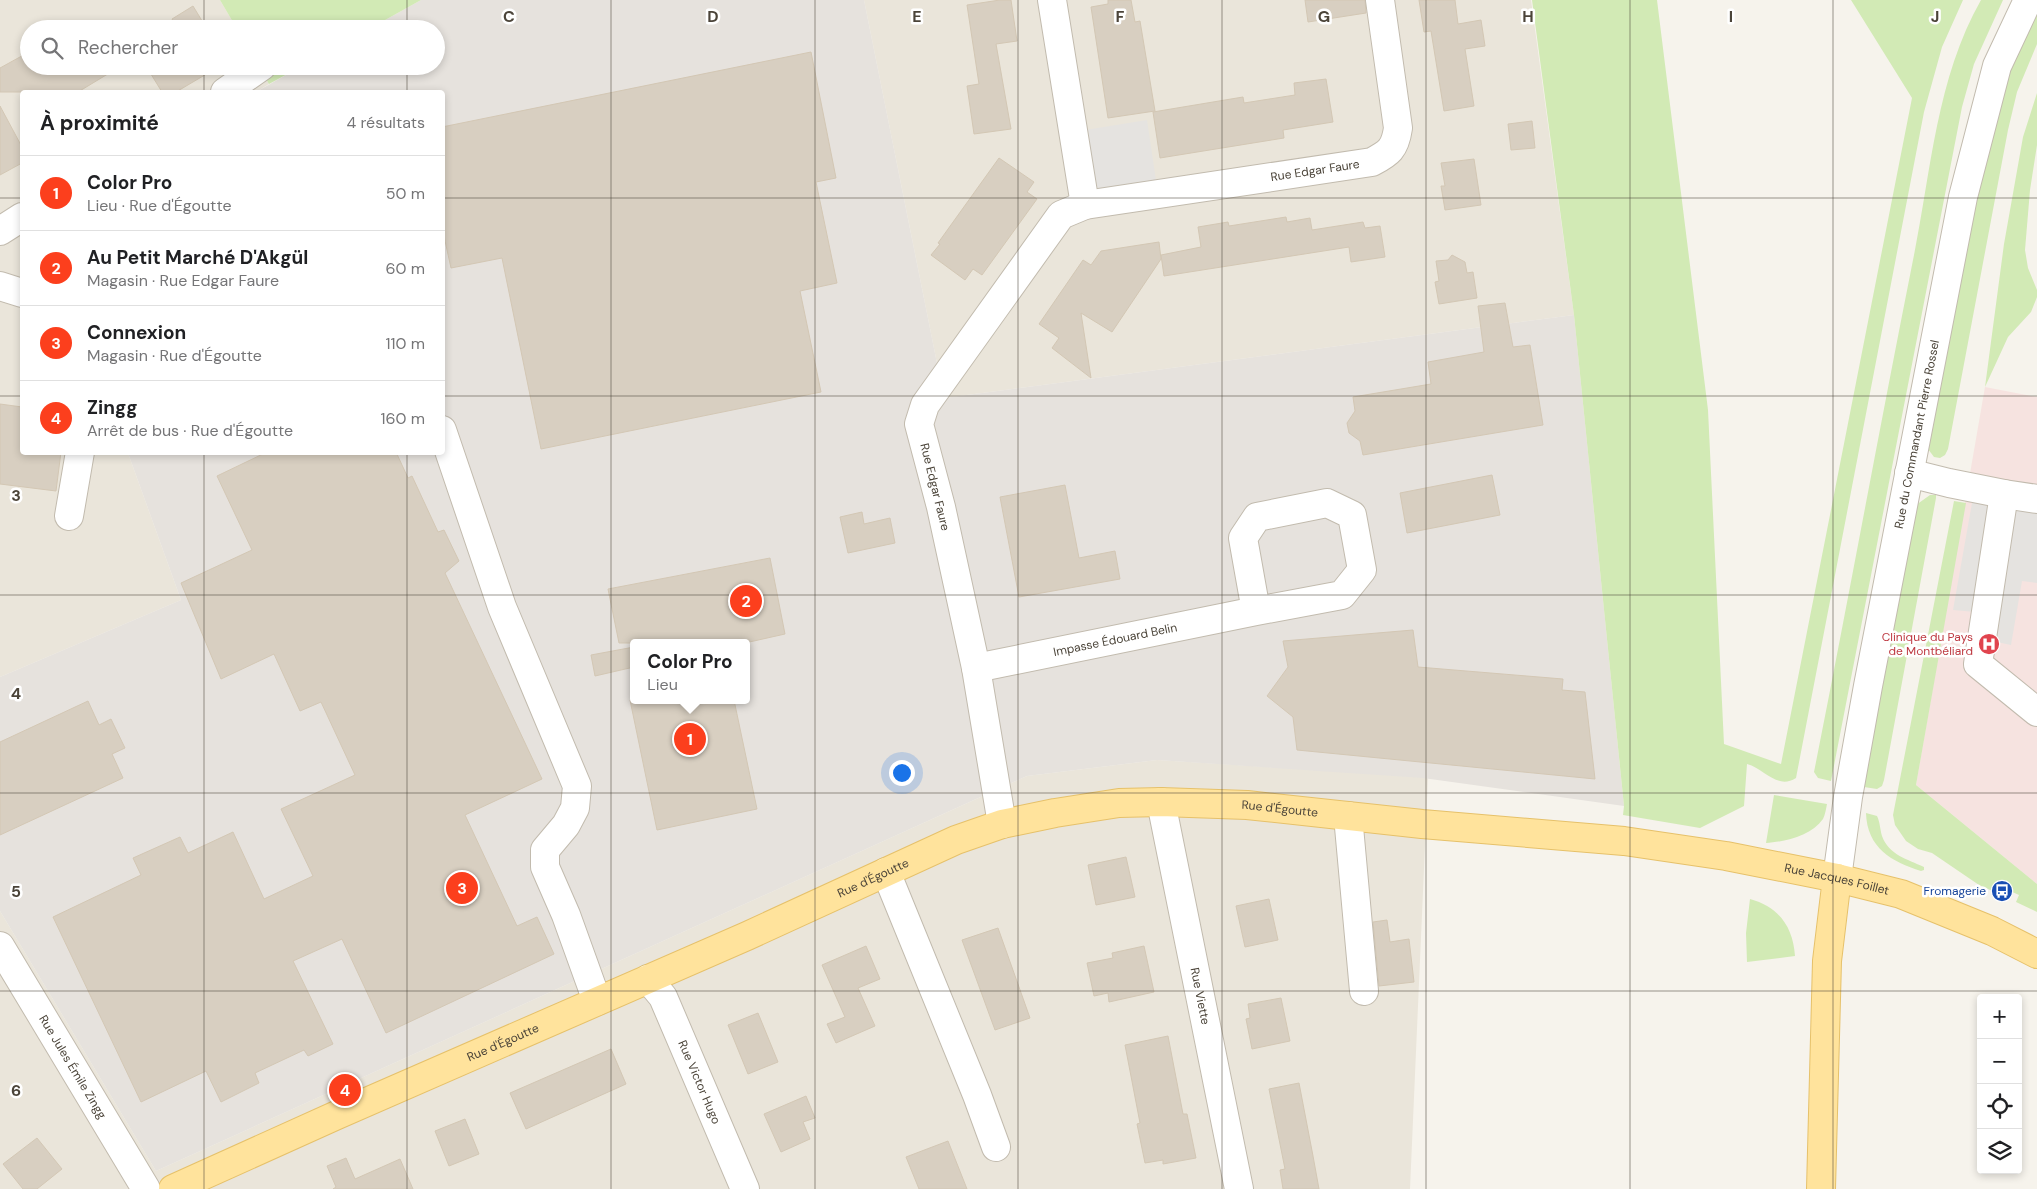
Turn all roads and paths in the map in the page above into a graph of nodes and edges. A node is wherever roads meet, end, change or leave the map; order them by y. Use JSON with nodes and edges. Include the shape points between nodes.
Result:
{"nodes":[{"id":1,"x":1052,"y":0,"type":"edge"},
{"id":2,"x":1380,"y":0,"type":"edge"},
{"id":3,"x":2028,"y":0,"type":"edge"},
{"id":4,"x":249,"y":75,"type":"edge"},
{"id":5,"x":228,"y":90,"type":"edge"},
{"id":6,"x":1085,"y":205,"type":"junction"},
{"id":7,"x":20,"y":218,"type":"edge"},
{"id":8,"x":0,"y":231,"type":"edge"},
{"id":9,"x":0,"y":286,"type":"edge"},
{"id":10,"x":20,"y":293,"type":"edge"},
{"id":11,"x":445,"y":439,"type":"edge"},
{"id":12,"x":80,"y":455,"type":"edge"},
{"id":13,"x":1909,"y":473,"type":"junction"},
{"id":14,"x":2004,"y":494,"type":"junction"},
{"id":15,"x":2037,"y":499,"type":"edge"},
{"id":16,"x":70,"y":516,"type":"dead end"},
{"id":17,"x":1256,"y":611,"type":"junction"},
{"id":18,"x":976,"y":668,"type":"junction"},
{"id":19,"x":2037,"y":712,"type":"edge"},
{"id":20,"x":1161,"y":802,"type":"junction"},
{"id":21,"x":1348,"y":816,"type":"junction"},
{"id":22,"x":1002,"y":824,"type":"junction"},
{"id":23,"x":1624,"y":841,"type":"joint"},
{"id":24,"x":886,"y":872,"type":"junction"},
{"id":25,"x":1837,"y":878,"type":"junction"},
{"id":26,"x":0,"y":946,"type":"edge"},
{"id":27,"x":2037,"y":954,"type":"edge"},
{"id":28,"x":648,"y":979,"type":"junction"},
{"id":29,"x":1364,"y":991,"type":"dead end"},
{"id":30,"x":597,"y":1001,"type":"junction"},
{"id":31,"x":996,"y":1148,"type":"dead end"},
{"id":32,"x":146,"y":1189,"type":"edge"},
{"id":33,"x":173,"y":1189,"type":"edge"},
{"id":34,"x":745,"y":1189,"type":"edge"},
{"id":35,"x":1239,"y":1189,"type":"edge"},
{"id":36,"x":1821,"y":1189,"type":"edge"}],
"edges":[{"from":1,"to":6,"type":"street"},
{"from":2,"to":6,"type":"street","name":"Rue Edgar Faure","via":[[1398,128],[1396,142],[1388,153],[1372,162]]},
{"from":3,"to":13,"type":"street","name":"Rue du Commandant Pierre Rossel","via":[[1997,66],[1962,197]]},
{"from":4,"to":5,"type":"street"},
{"from":6,"to":18,"type":"street","name":"Rue Edgar Faure","via":[[1061,215],[925,405],[919,424],[941,507]]},
{"from":7,"to":8,"type":"street"},
{"from":9,"to":10,"type":"street"},
{"from":11,"to":30,"type":"street","via":[[502,608],[577,786],[575,808],[566,825],[545,850],[545,867]]},
{"from":12,"to":16,"type":"street"},
{"from":13,"to":14,"type":"street"},
{"from":13,"to":25,"type":"street","name":"Rue du Commandant Pierre Rossel","via":[[1852,776]]},
{"from":14,"to":15,"type":"street"},
{"from":14,"to":19,"type":"street","via":[[1978,664]]},
{"from":17,"to":17,"type":"street","name":"Impasse Édouard Belin","via":[[1342,595],[1362,570],[1352,515],[1327,503],[1257,517],[1244,538]]},
{"from":17,"to":18,"type":"street","name":"Impasse Édouard Belin"},
{"from":18,"to":22,"type":"street","name":"Rue Edgar Faure"},
{"from":20,"to":21,"type":"main road","name":"Rue d'Égoutte","via":[[1246,805]]},
{"from":20,"to":22,"type":"main road","name":"Rue d'Égoutte","via":[[1119,803]]},
{"from":20,"to":35,"type":"street","name":"Rue Viette"},
{"from":21,"to":23,"type":"main road","name":"Rue d'Égoutte"},
{"from":21,"to":29,"type":"street"},
{"from":22,"to":24,"type":"main road","name":"Rue d'Égoutte","via":[[956,840]]},
{"from":23,"to":25,"type":"main road","name":"Rue Jacques Foillet","via":[[1726,856]]},
{"from":24,"to":28,"type":"main road","name":"Rue d'Égoutte"},
{"from":24,"to":31,"type":"street"},
{"from":25,"to":27,"type":"main road","name":"Rue Jacques Foillet","via":[[1901,894],[1992,931]]},
{"from":25,"to":36,"type":"main road","via":[[1826,961]]},
{"from":26,"to":32,"type":"street","name":"Rue Jules Émile Zingg"},
{"from":28,"to":30,"type":"main road","name":"Rue d'Égoutte"},
{"from":28,"to":34,"type":"street","name":"Rue Victor Hugo","via":[[662,997]]},
{"from":30,"to":33,"type":"main road","name":"Rue d'Égoutte"}]}
